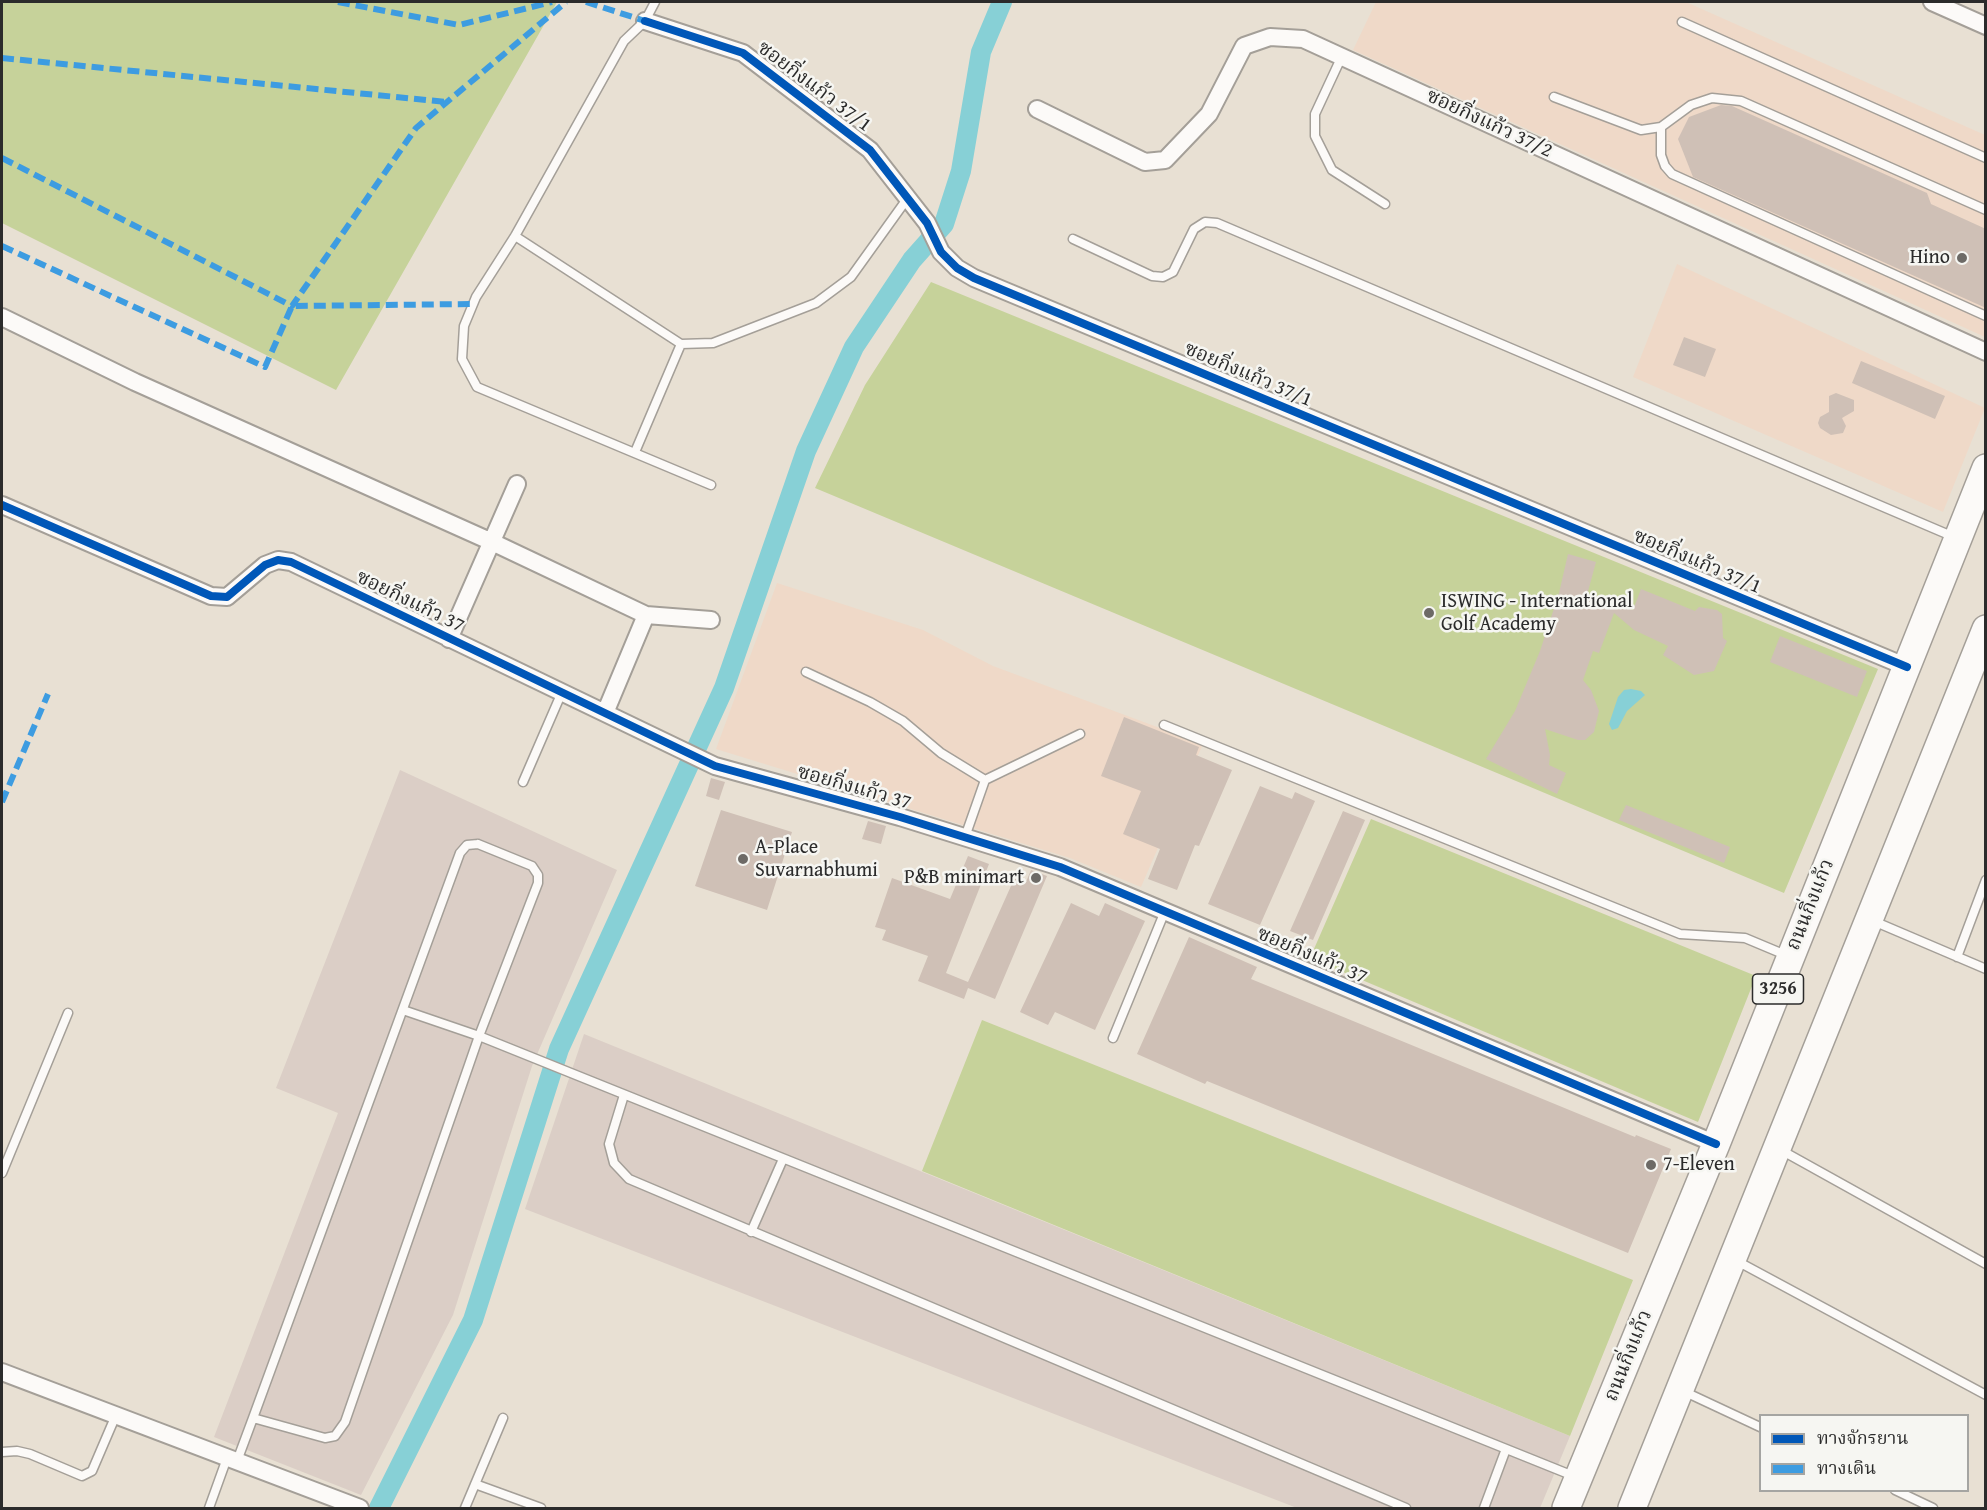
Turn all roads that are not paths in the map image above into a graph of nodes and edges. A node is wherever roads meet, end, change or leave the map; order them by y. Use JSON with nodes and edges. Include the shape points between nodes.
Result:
{"nodes":[{"id":1,"x":655,"y":2,"type":"edge"},
{"id":2,"x":1932,"y":2,"type":"edge"},
{"id":3,"x":645,"y":21,"type":"junction"},
{"id":4,"x":1682,"y":22,"type":"dead end"},
{"id":5,"x":1986,"y":26,"type":"edge"},
{"id":6,"x":1342,"y":56,"type":"junction"},
{"id":7,"x":1554,"y":97,"type":"dead end"},
{"id":8,"x":1037,"y":109,"type":"dead end"},
{"id":9,"x":1660,"y":127,"type":"junction"},
{"id":10,"x":1986,"y":158,"type":"edge"},
{"id":11,"x":907,"y":199,"type":"junction"},
{"id":12,"x":1385,"y":204,"type":"dead end"},
{"id":13,"x":1986,"y":210,"type":"edge"},
{"id":14,"x":514,"y":236,"type":"junction"},
{"id":15,"x":1073,"y":239,"type":"dead end"},
{"id":16,"x":1986,"y":316,"type":"edge"},
{"id":17,"x":2,"y":317,"type":"edge"},
{"id":18,"x":681,"y":344,"type":"junction"},
{"id":19,"x":1986,"y":352,"type":"edge"},
{"id":20,"x":635,"y":452,"type":"junction"},
{"id":21,"x":1986,"y":468,"type":"edge"},
{"id":22,"x":517,"y":484,"type":"dead end"},
{"id":23,"x":711,"y":485,"type":"dead end"},
{"id":24,"x":2,"y":505,"type":"edge"},
{"id":25,"x":1958,"y":538,"type":"junction"},
{"id":26,"x":492,"y":542,"type":"junction"},
{"id":27,"x":646,"y":615,"type":"junction"},
{"id":28,"x":711,"y":620,"type":"dead end"},
{"id":29,"x":1986,"y":629,"type":"edge"},
{"id":30,"x":449,"y":639,"type":"junction"},
{"id":31,"x":1907,"y":668,"type":"junction"},
{"id":32,"x":806,"y":672,"type":"dead end"},
{"id":33,"x":562,"y":692,"type":"junction"},
{"id":34,"x":605,"y":713,"type":"junction"},
{"id":35,"x":1164,"y":725,"type":"dead end"},
{"id":36,"x":1080,"y":734,"type":"dead end"},
{"id":37,"x":985,"y":780,"type":"junction"},
{"id":38,"x":523,"y":782,"type":"dead end"},
{"id":39,"x":965,"y":837,"type":"junction"},
{"id":40,"x":1986,"y":880,"type":"edge"},
{"id":41,"x":1165,"y":912,"type":"junction"},
{"id":42,"x":1871,"y":919,"type":"junction"},
{"id":43,"x":1791,"y":957,"type":"junction"},
{"id":44,"x":1958,"y":957,"type":"junction"},
{"id":45,"x":1986,"y":969,"type":"edge"},
{"id":46,"x":403,"y":1010,"type":"junction"},
{"id":47,"x":68,"y":1013,"type":"dead end"},
{"id":48,"x":479,"y":1036,"type":"junction"},
{"id":49,"x":1113,"y":1038,"type":"dead end"},
{"id":50,"x":624,"y":1095,"type":"junction"},
{"id":51,"x":1716,"y":1144,"type":"junction"},
{"id":52,"x":1778,"y":1148,"type":"junction"},
{"id":53,"x":783,"y":1159,"type":"junction"},
{"id":54,"x":2,"y":1173,"type":"edge"},
{"id":55,"x":751,"y":1232,"type":"junction"},
{"id":56,"x":1731,"y":1258,"type":"junction"},
{"id":57,"x":1986,"y":1264,"type":"edge"},
{"id":58,"x":2,"y":1372,"type":"edge"},
{"id":59,"x":1680,"y":1389,"type":"junction"},
{"id":60,"x":1986,"y":1395,"type":"edge"},
{"id":61,"x":116,"y":1415,"type":"junction"},
{"id":62,"x":253,"y":1418,"type":"junction"},
{"id":63,"x":503,"y":1418,"type":"dead end"},
{"id":64,"x":1759,"y":1426,"type":"edge"},
{"id":65,"x":1506,"y":1449,"type":"junction"},
{"id":66,"x":2,"y":1452,"type":"edge"},
{"id":67,"x":232,"y":1460,"type":"junction"},
{"id":68,"x":1579,"y":1478,"type":"junction"},
{"id":69,"x":475,"y":1484,"type":"junction"},
{"id":70,"x":1897,"y":1492,"type":"edge"},
{"id":71,"x":357,"y":1507,"type":"edge"},
{"id":72,"x":209,"y":1509,"type":"edge"},
{"id":73,"x":465,"y":1509,"type":"edge"},
{"id":74,"x":541,"y":1509,"type":"edge"},
{"id":75,"x":1406,"y":1509,"type":"edge"},
{"id":76,"x":1484,"y":1509,"type":"edge"},
{"id":77,"x":1566,"y":1509,"type":"edge"},
{"id":78,"x":1632,"y":1509,"type":"edge"},
{"id":79,"x":1933,"y":1509,"type":"edge"}],
"edges":[{"from":1,"to":3,"type":"lane"},
{"from":2,"to":5,"type":"street"},
{"from":3,"to":11,"type":"street","name":"ซอยกิ่งแก้ว 37/1","via":[[743,53],[870,150]]},
{"from":3,"to":14,"type":"lane","via":[[624,40]]},
{"from":4,"to":10,"type":"lane"},
{"from":6,"to":8,"type":"street","name":"ซอยกิ่งแก้ว 37/2","via":[[1303,39],[1270,37],[1244,46],[1209,114],[1166,160],[1145,162]]},
{"from":6,"to":12,"type":"lane","via":[[1316,114],[1316,136],[1332,170]]},
{"from":6,"to":19,"type":"street","name":"ซอยกิ่งแก้ว 37/2"},
{"from":7,"to":9,"type":"lane","via":[[1641,130]]},
{"from":9,"to":13,"type":"lane","via":[[1691,105],[1712,98],[1741,101]]},
{"from":9,"to":16,"type":"lane","via":[[1661,155],[1672,174]]},
{"from":11,"to":18,"type":"lane","via":[[851,277],[816,303],[713,343]]},
{"from":11,"to":31,"type":"street","name":"ซอยกิ่งแก้ว 37/1","via":[[927,223],[941,252],[974,278]]},
{"from":14,"to":18,"type":"lane"},
{"from":14,"to":20,"type":"lane","via":[[476,297],[464,326],[462,359],[468,374],[477,387]]},
{"from":15,"to":25,"type":"lane","via":[[1152,276],[1163,277],[1173,272],[1194,229],[1205,222],[1217,223]]},
{"from":17,"to":26,"type":"street","via":[[135,382]]},
{"from":18,"to":20,"type":"lane"},
{"from":20,"to":23,"type":"lane"},
{"from":21,"to":25,"type":"main road","name":"ถนนกิ่งแก้ว","number":"3256"},
{"from":22,"to":26,"type":"street"},
{"from":24,"to":30,"type":"street","name":"ซอยกิ่งแก้ว 37","via":[[211,596],[227,597],[266,565],[278,560],[291,562]]},
{"from":25,"to":31,"type":"main road","name":"ถนนกิ่งแก้ว","number":"3256"},
{"from":26,"to":27,"type":"street"},
{"from":26,"to":30,"type":"street"},
{"from":27,"to":28,"type":"street"},
{"from":27,"to":34,"type":"street"},
{"from":29,"to":42,"type":"main road"},
{"from":30,"to":33,"type":"street","name":"ซอยกิ่งแก้ว 37"},
{"from":31,"to":43,"type":"main road","name":"ถนนกิ่งแก้ว","number":"3256"},
{"from":32,"to":37,"type":"lane","via":[[903,721],[941,753]]},
{"from":33,"to":34,"type":"street","name":"ซอยกิ่งแก้ว 37"},
{"from":33,"to":38,"type":"lane"},
{"from":34,"to":39,"type":"street","name":"ซอยกิ่งแก้ว 37","via":[[715,766]]},
{"from":35,"to":43,"type":"lane","via":[[1680,934],[1745,938]]},
{"from":36,"to":37,"type":"lane"},
{"from":37,"to":39,"type":"lane"},
{"from":39,"to":41,"type":"street","name":"ซอยกิ่งแก้ว 37","via":[[1060,867]]},
{"from":40,"to":44,"type":"lane"},
{"from":41,"to":49,"type":"lane"},
{"from":41,"to":51,"type":"street","name":"ซอยกิ่งแก้ว 37"},
{"from":42,"to":44,"type":"lane"},
{"from":42,"to":52,"type":"main road"},
{"from":43,"to":51,"type":"main road","name":"ถนนกิ่งแก้ว","number":"3256"},
{"from":44,"to":45,"type":"lane"},
{"from":46,"to":48,"type":"lane"},
{"from":46,"to":48,"type":"lane","via":[[460,853],[467,845],[478,844],[532,866],[538,875]]},
{"from":46,"to":62,"type":"lane"},
{"from":47,"to":54,"type":"lane"},
{"from":48,"to":50,"type":"lane"},
{"from":48,"to":62,"type":"lane","via":[[345,1422],[335,1436],[325,1438]]},
{"from":50,"to":53,"type":"lane"},
{"from":50,"to":55,"type":"lane","via":[[609,1143],[614,1163],[629,1179]]},
{"from":51,"to":68,"type":"main road","name":"ถนนกิ่งแก้ว","number":"3256"},
{"from":52,"to":56,"type":"main road"},
{"from":52,"to":57,"type":"lane"},
{"from":53,"to":55,"type":"lane"},
{"from":53,"to":65,"type":"lane"},
{"from":55,"to":75,"type":"lane"},
{"from":56,"to":59,"type":"main road"},
{"from":56,"to":60,"type":"lane"},
{"from":58,"to":61,"type":"street"},
{"from":59,"to":64,"type":"lane"},
{"from":59,"to":78,"type":"main road"},
{"from":61,"to":66,"type":"lane","via":[[92,1471],[82,1476],[30,1454]]},
{"from":61,"to":67,"type":"street"},
{"from":62,"to":67,"type":"lane"},
{"from":63,"to":69,"type":"lane"},
{"from":65,"to":68,"type":"lane"},
{"from":65,"to":76,"type":"lane"},
{"from":67,"to":71,"type":"street"},
{"from":67,"to":72,"type":"lane"},
{"from":68,"to":77,"type":"main road","name":"ถนนกิ่งแก้ว","number":"3256"},
{"from":69,"to":73,"type":"lane"},
{"from":69,"to":74,"type":"lane"},
{"from":70,"to":79,"type":"lane"}]}
